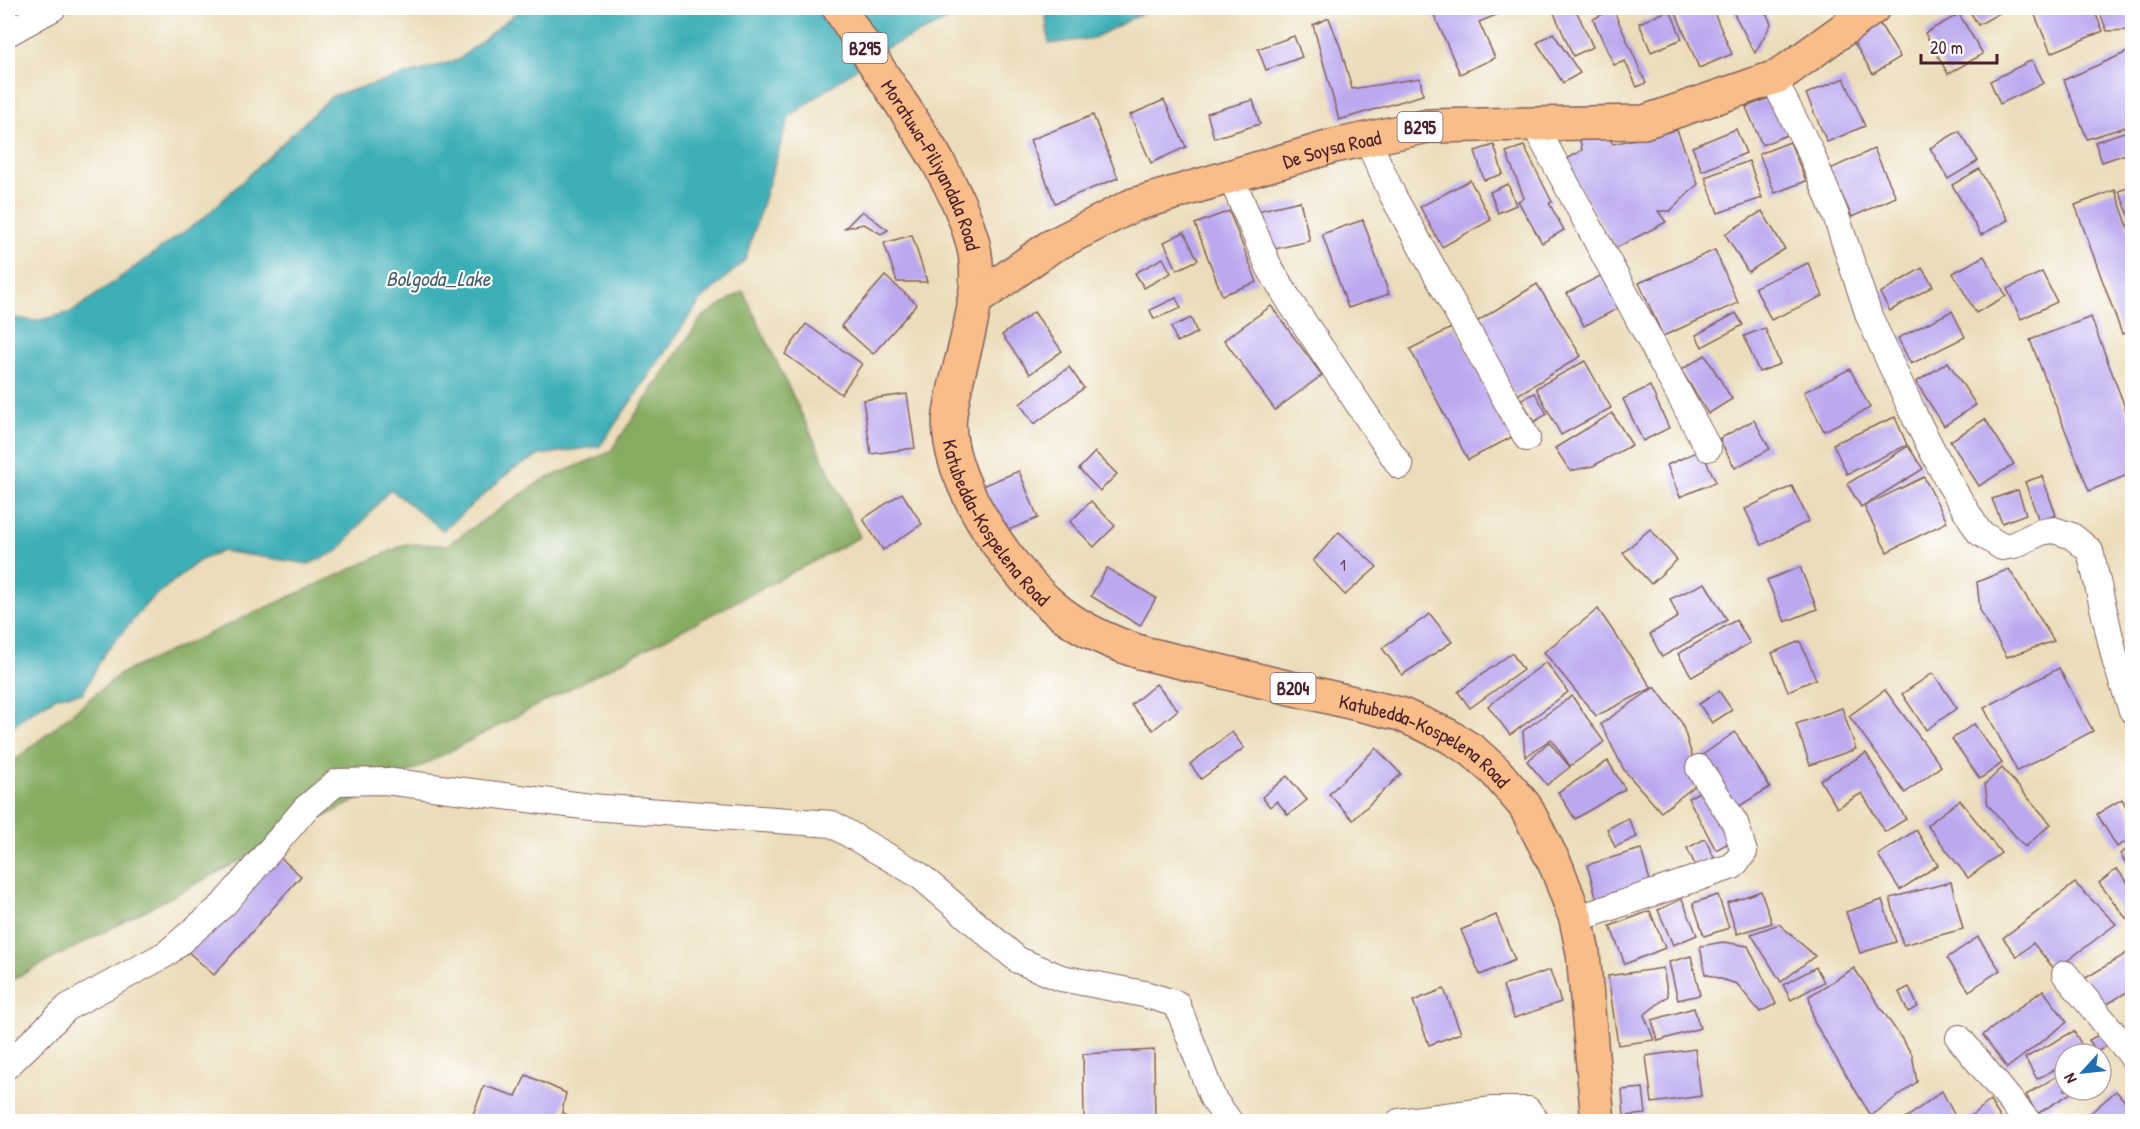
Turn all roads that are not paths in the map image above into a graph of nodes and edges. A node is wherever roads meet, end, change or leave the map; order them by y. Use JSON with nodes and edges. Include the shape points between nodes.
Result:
{"nodes":[{"id":1,"x":53,"y":8,"type":"edge"},
{"id":2,"x":839,"y":8,"type":"edge"},
{"id":3,"x":1873,"y":8,"type":"edge"},
{"id":4,"x":8,"y":33,"type":"edge"},
{"id":5,"x":1779,"y":76,"type":"junction"},
{"id":6,"x":1534,"y":124,"type":"junction"},
{"id":7,"x":1367,"y":139,"type":"junction"},
{"id":8,"x":1231,"y":177,"type":"junction"},
{"id":9,"x":974,"y":301,"type":"junction"},
{"id":10,"x":1527,"y":438,"type":"dead end"},
{"id":11,"x":1708,"y":448,"type":"dead end"},
{"id":12,"x":1400,"y":466,"type":"dead end"},
{"id":13,"x":2133,"y":710,"type":"edge"},
{"id":14,"x":1699,"y":768,"type":"dead end"},
{"id":15,"x":1576,"y":919,"type":"junction"},
{"id":16,"x":2065,"y":974,"type":"dead end"},
{"id":17,"x":1959,"y":1038,"type":"dead end"},
{"id":18,"x":2133,"y":1056,"type":"edge"},
{"id":19,"x":8,"y":1065,"type":"edge"},
{"id":20,"x":1230,"y":1122,"type":"edge"},
{"id":21,"x":1399,"y":1122,"type":"edge"},
{"id":22,"x":1537,"y":1122,"type":"edge"},
{"id":23,"x":1598,"y":1122,"type":"edge"},
{"id":24,"x":2028,"y":1122,"type":"edge"}],
"edges":[{"from":1,"to":4,"type":"street"},
{"from":2,"to":9,"type":"main road","name":"Moratuwa-Piliyandala Road","number":"B295","via":[[915,125],[958,201],[972,241]]},
{"from":3,"to":5,"type":"main road","name":"De Soysa Road","number":"B295"},
{"from":5,"to":6,"type":"main road","name":"De Soysa Road","number":"B295","via":[[1644,122]]},
{"from":5,"to":13,"type":"street","via":[[1780,92],[1810,151],[1836,216],[1869,316],[1948,481],[1979,532],[2002,547],[2054,530],[2072,536],[2090,551],[2116,663]]},
{"from":6,"to":7,"type":"main road","name":"De Soysa Road","number":"B295","via":[[1428,126]]},
{"from":6,"to":11,"type":"street"},
{"from":7,"to":8,"type":"main road","name":"De Soysa Road","number":"B295"},
{"from":7,"to":10,"type":"street","via":[[1393,196]]},
{"from":8,"to":9,"type":"main road","name":"De Soysa Road","number":"B295","via":[[1133,205],[1050,247]]},
{"from":8,"to":12,"type":"street","via":[[1269,267]]},
{"from":9,"to":15,"type":"main road","name":"Katubedda-Kospelena Road","number":"B204","via":[[958,371],[950,436],[958,469],[982,517],[1036,591],[1053,607],[1115,645],[1401,714],[1447,735],[1495,771],[1525,806],[1557,868]]},
{"from":14,"to":15,"type":"street","via":[[1735,824],[1744,852],[1733,866]]},
{"from":15,"to":23,"type":"main road","name":"Katubedda-Kospelena Road","number":"B204","via":[[1583,953]]},
{"from":16,"to":18,"type":"street"},
{"from":17,"to":24,"type":"street"},
{"from":19,"to":20,"type":"street","via":[[68,1007],[166,954],[223,905],[305,809],[337,782],[385,781],[591,807],[832,824],[919,875],[1018,960],[1061,978],[1177,1004],[1213,1099]]},
{"from":21,"to":22,"type":"street","via":[[1493,1110],[1528,1110]]}]}
